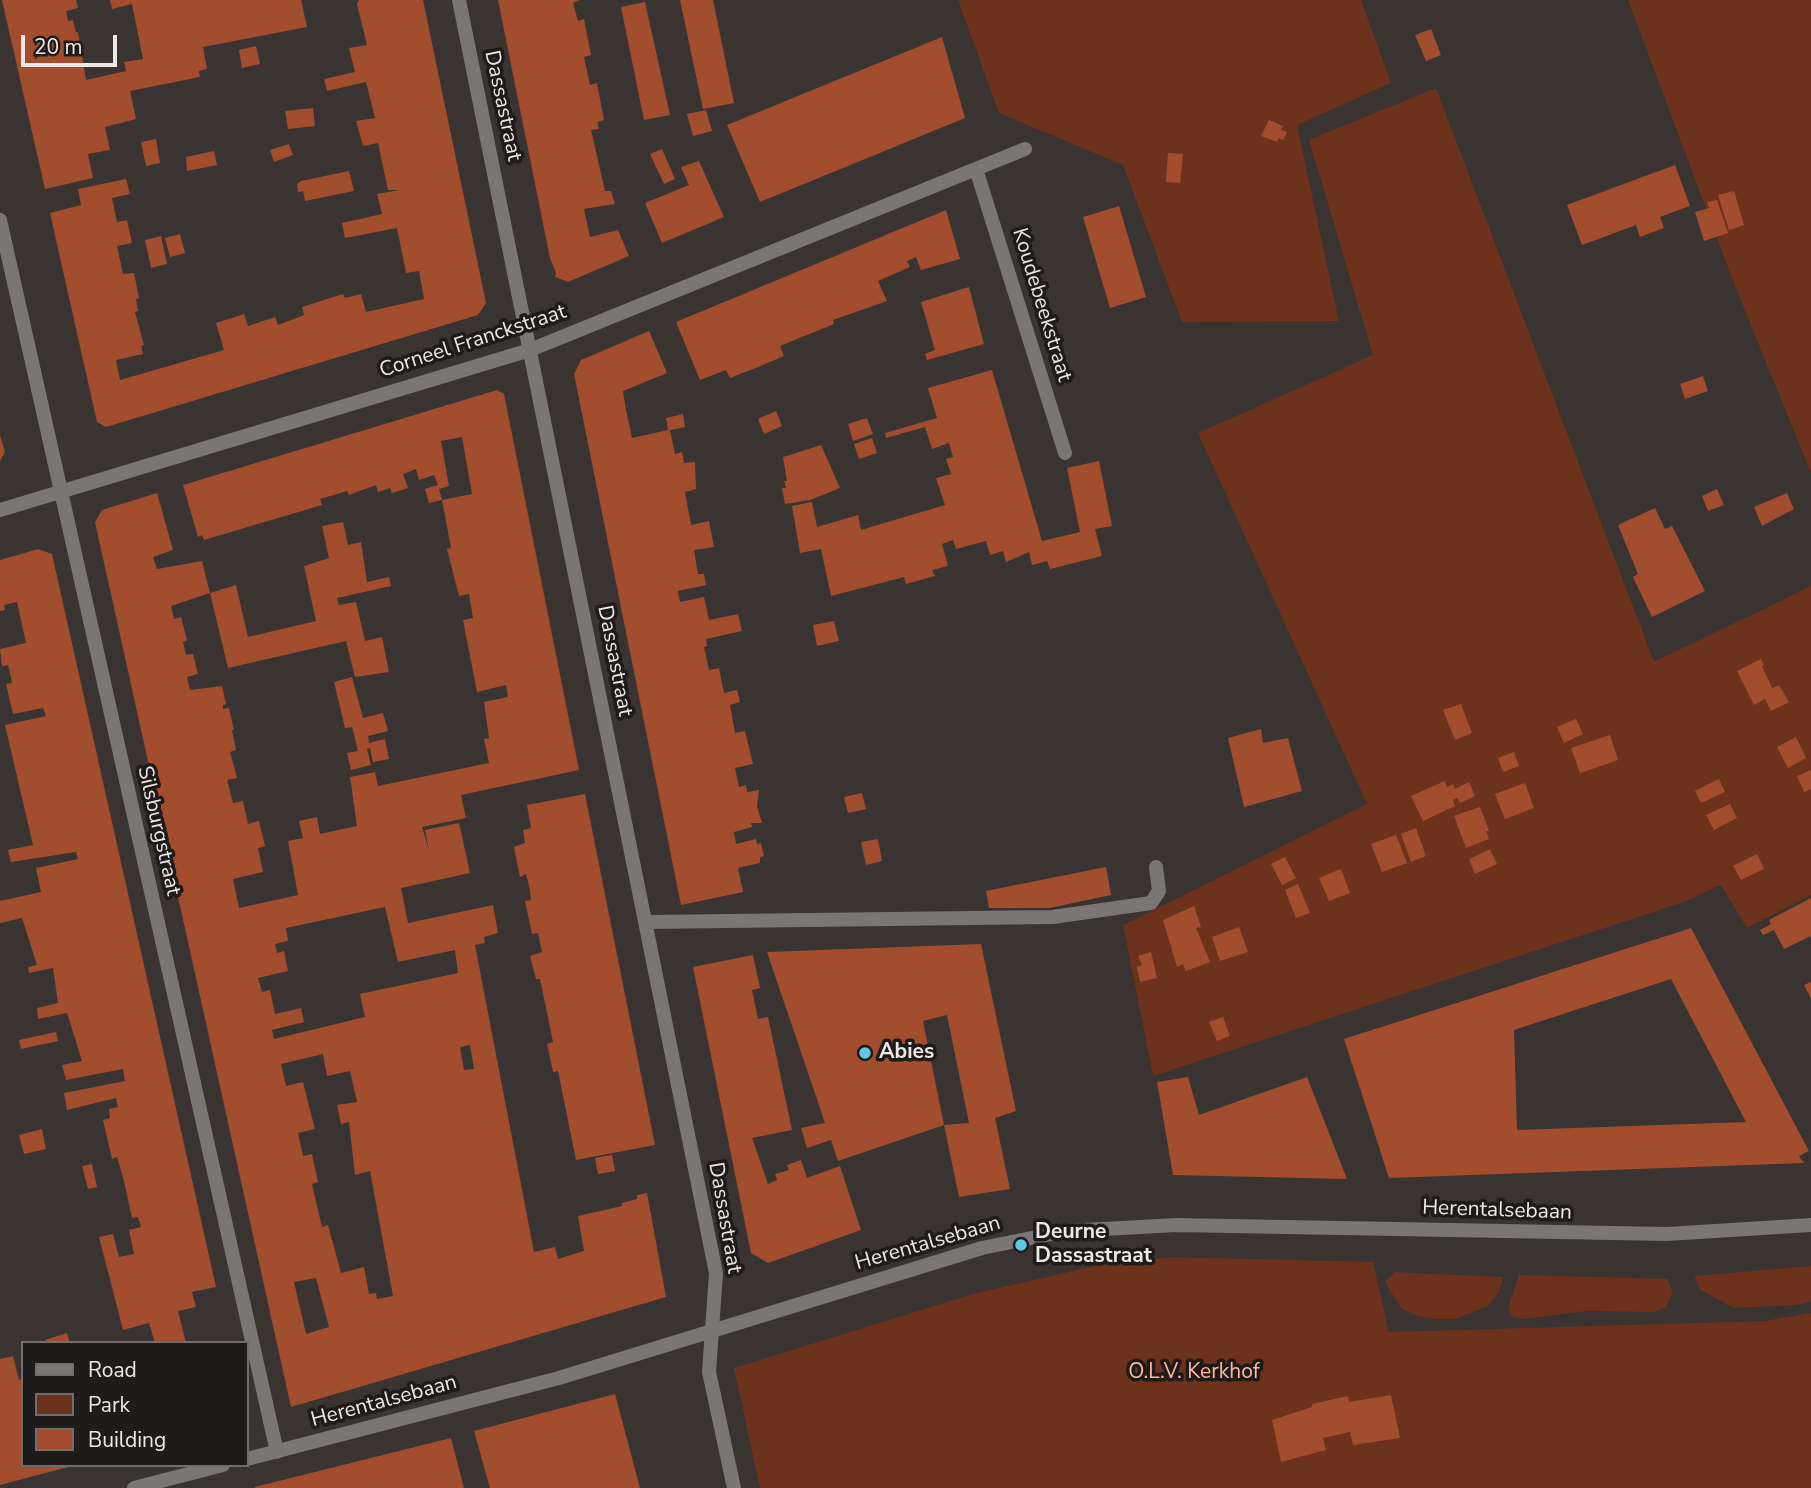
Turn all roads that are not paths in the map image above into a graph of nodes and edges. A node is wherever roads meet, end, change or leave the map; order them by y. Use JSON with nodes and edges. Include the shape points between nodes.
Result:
{"nodes":[{"id":1,"x":459,"y":0,"type":"edge"},
{"id":2,"x":1025,"y":149,"type":"dead end"},
{"id":3,"x":976,"y":169,"type":"junction"},
{"id":4,"x":0,"y":220,"type":"edge"},
{"id":5,"x":530,"y":350,"type":"junction"},
{"id":6,"x":1065,"y":453,"type":"dead end"},
{"id":7,"x":61,"y":493,"type":"junction"},
{"id":8,"x":0,"y":510,"type":"edge"},
{"id":9,"x":1156,"y":867,"type":"dead end"},
{"id":10,"x":646,"y":922,"type":"junction"},
{"id":11,"x":1811,"y":1225,"type":"edge"},
{"id":12,"x":711,"y":1332,"type":"junction"},
{"id":13,"x":277,"y":1451,"type":"junction"},
{"id":14,"x":248,"y":1459,"type":"edge"},
{"id":15,"x":215,"y":1467,"type":"edge"},
{"id":16,"x":134,"y":1488,"type":"edge"},
{"id":17,"x":734,"y":1488,"type":"edge"}],
"edges":[{"from":1,"to":5,"type":"street","name":"Dassastraat"},
{"from":2,"to":3,"type":"street","name":"Corneel Franckstraat"},
{"from":3,"to":5,"type":"street","name":"Corneel Franckstraat"},
{"from":3,"to":6,"type":"street","name":"Koudebeekstraat"},
{"from":4,"to":7,"type":"street","name":"Silsburgstraat"},
{"from":5,"to":7,"type":"street","name":"Corneel Franckstraat"},
{"from":5,"to":10,"type":"street","name":"Dassastraat"},
{"from":7,"to":8,"type":"street","name":"Corneel Franckstraat"},
{"from":7,"to":13,"type":"street","name":"Silsburgstraat"},
{"from":9,"to":10,"type":"street","via":[[1159,891],[1151,903],[1053,917]]},
{"from":10,"to":12,"type":"street","name":"Dassastraat","via":[[716,1273]]},
{"from":11,"to":12,"type":"street","name":"Herentalsebaan","via":[[1613,1234],[1104,1227],[982,1248]]},
{"from":12,"to":13,"type":"street","name":"Herentalsebaan","via":[[559,1378]]},
{"from":12,"to":17,"type":"street","name":"Dassastraat","via":[[709,1372]]},
{"from":13,"to":14,"type":"street","name":"Herentalsebaan"},
{"from":15,"to":16,"type":"street"}]}
